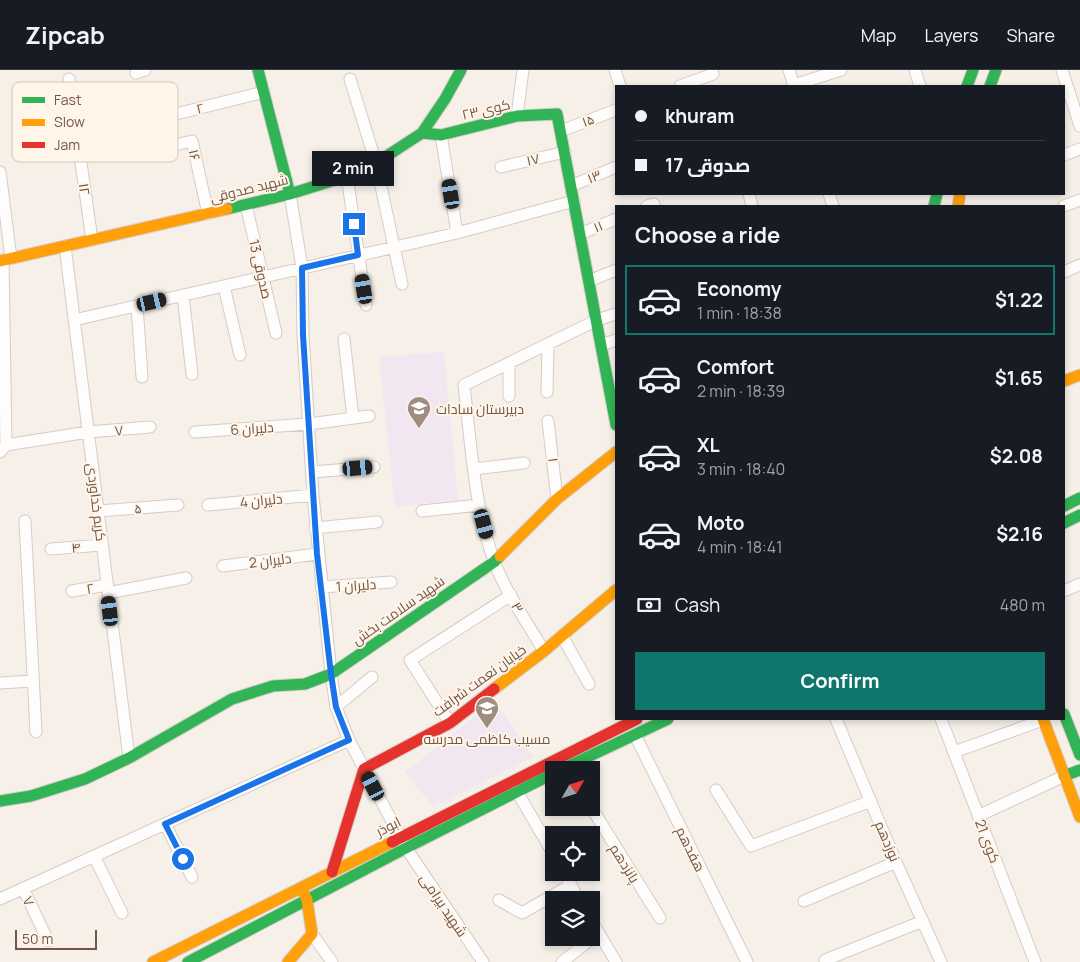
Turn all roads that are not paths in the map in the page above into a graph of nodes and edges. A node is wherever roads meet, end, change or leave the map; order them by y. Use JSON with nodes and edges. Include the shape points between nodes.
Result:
{"nodes":[{"id":1,"x":259,"y":70,"type":"edge"},
{"id":2,"x":461,"y":70,"type":"edge"},
{"id":3,"x":523,"y":70,"type":"edge"},
{"id":4,"x":616,"y":70,"type":"edge"},
{"id":5,"x":789,"y":70,"type":"edge"},
{"id":6,"x":841,"y":70,"type":"edge"},
{"id":7,"x":915,"y":70,"type":"edge"},
{"id":8,"x":973,"y":70,"type":"edge"},
{"id":9,"x":996,"y":70,"type":"edge"},
{"id":10,"x":1062,"y":70,"type":"edge"},
{"id":11,"x":712,"y":72,"type":"edge"},
{"id":12,"x":69,"y":79,"type":"dead end"},
{"id":13,"x":350,"y":79,"type":"dead end"},
{"id":14,"x":69,"y":82,"type":"edge"},
{"id":15,"x":620,"y":85,"type":"edge"},
{"id":16,"x":682,"y":85,"type":"edge"},
{"id":17,"x":716,"y":85,"type":"edge"},
{"id":18,"x":794,"y":85,"type":"edge"},
{"id":19,"x":797,"y":85,"type":"edge"},
{"id":20,"x":920,"y":85,"type":"edge"},
{"id":21,"x":967,"y":85,"type":"edge"},
{"id":22,"x":990,"y":85,"type":"edge"},
{"id":23,"x":1065,"y":85,"type":"edge"},
{"id":24,"x":1065,"y":88,"type":"edge"},
{"id":25,"x":264,"y":92,"type":"junction"},
{"id":26,"x":615,"y":110,"type":"edge"},
{"id":27,"x":1069,"y":111,"type":"edge"},
{"id":28,"x":178,"y":114,"type":"edge"},
{"id":29,"x":517,"y":116,"type":"junction"},
{"id":30,"x":1080,"y":126,"type":"edge"},
{"id":31,"x":561,"y":131,"type":"junction"},
{"id":32,"x":422,"y":132,"type":"junction"},
{"id":33,"x":441,"y":135,"type":"junction"},
{"id":34,"x":178,"y":144,"type":"edge"},
{"id":35,"x":1080,"y":149,"type":"edge"},
{"id":36,"x":565,"y":152,"type":"junction"},
{"id":37,"x":1065,"y":155,"type":"edge"},
{"id":38,"x":81,"y":162,"type":"edge"},
{"id":39,"x":376,"y":163,"type":"junction"},
{"id":40,"x":501,"y":167,"type":"dead end"},
{"id":41,"x":615,"y":167,"type":"edge"},
{"id":42,"x":0,"y":172,"type":"edge"},
{"id":43,"x":347,"y":176,"type":"junction"},
{"id":44,"x":571,"y":186,"type":"junction"},
{"id":45,"x":290,"y":194,"type":"junction"},
{"id":46,"x":1080,"y":200,"type":"edge"},
{"id":47,"x":574,"y":201,"type":"junction"},
{"id":48,"x":246,"y":205,"type":"junction"},
{"id":49,"x":1065,"y":206,"type":"edge"},
{"id":50,"x":208,"y":214,"type":"junction"},
{"id":51,"x":615,"y":219,"type":"edge"},
{"id":52,"x":457,"y":233,"type":"junction"},
{"id":53,"x":580,"y":234,"type":"junction"},
{"id":54,"x":92,"y":240,"type":"junction"},
{"id":55,"x":65,"y":246,"type":"junction"},
{"id":56,"x":394,"y":247,"type":"junction"},
{"id":57,"x":358,"y":255,"type":"junction"},
{"id":58,"x":5,"y":260,"type":"edge"},
{"id":59,"x":1080,"y":265,"type":"edge"},
{"id":60,"x":302,"y":268,"type":"junction"},
{"id":61,"x":615,"y":270,"type":"edge"},
{"id":62,"x":1065,"y":272,"type":"edge"},
{"id":63,"x":264,"y":277,"type":"junction"},
{"id":64,"x":589,"y":281,"type":"junction"},
{"id":65,"x":402,"y":284,"type":"dead end"},
{"id":66,"x":224,"y":286,"type":"junction"},
{"id":67,"x":183,"y":295,"type":"junction"},
{"id":68,"x":366,"y":305,"type":"dead end"},
{"id":69,"x":137,"y":306,"type":"junction"},
{"id":70,"x":615,"y":314,"type":"edge"},
{"id":71,"x":74,"y":320,"type":"junction"},
{"id":72,"x":596,"y":320,"type":"junction"},
{"id":73,"x":276,"y":333,"type":"dead end"},
{"id":74,"x":344,"y":338,"type":"dead end"},
{"id":75,"x":615,"y":340,"type":"edge"},
{"id":76,"x":548,"y":344,"type":"junction"},
{"id":77,"x":601,"y":345,"type":"junction"},
{"id":78,"x":240,"y":355,"type":"dead end"},
{"id":79,"x":509,"y":363,"type":"junction"},
{"id":80,"x":192,"y":374,"type":"dead end"},
{"id":81,"x":1080,"y":375,"type":"edge"},
{"id":82,"x":142,"y":377,"type":"dead end"},
{"id":83,"x":1065,"y":379,"type":"edge"},
{"id":84,"x":547,"y":392,"type":"dead end"},
{"id":85,"x":613,"y":394,"type":"edge"},
{"id":86,"x":509,"y":396,"type":"dead end"},
{"id":87,"x":615,"y":415,"type":"edge"},
{"id":88,"x":369,"y":416,"type":"dead end"},
{"id":89,"x":352,"y":418,"type":"junction"},
{"id":90,"x":548,"y":421,"type":"dead end"},
{"id":91,"x":309,"y":424,"type":"junction"},
{"id":92,"x":150,"y":427,"type":"dead end"},
{"id":93,"x":88,"y":432,"type":"junction"},
{"id":94,"x":195,"y":432,"type":"dead end"},
{"id":95,"x":3,"y":449,"type":"edge"},
{"id":96,"x":615,"y":453,"type":"edge"},
{"id":97,"x":524,"y":463,"type":"dead end"},
{"id":98,"x":374,"y":467,"type":"dead end"},
{"id":99,"x":474,"y":469,"type":"junction"},
{"id":100,"x":312,"y":472,"type":"junction"},
{"id":101,"x":313,"y":495,"type":"junction"},
{"id":102,"x":557,"y":499,"type":"junction"},
{"id":103,"x":1072,"y":502,"type":"edge"},
{"id":104,"x":178,"y":505,"type":"dead end"},
{"id":105,"x":479,"y":505,"type":"junction"},
{"id":106,"x":208,"y":506,"type":"dead end"},
{"id":107,"x":98,"y":511,"type":"junction"},
{"id":108,"x":422,"y":511,"type":"dead end"},
{"id":109,"x":1080,"y":516,"type":"edge"},
{"id":110,"x":26,"y":521,"type":"dead end"},
{"id":111,"x":377,"y":522,"type":"dead end"},
{"id":112,"x":1065,"y":523,"type":"edge"},
{"id":113,"x":315,"y":528,"type":"junction"},
{"id":114,"x":102,"y":544,"type":"junction"},
{"id":115,"x":51,"y":549,"type":"dead end"},
{"id":116,"x":317,"y":554,"type":"junction"},
{"id":117,"x":494,"y":562,"type":"junction"},
{"id":118,"x":223,"y":566,"type":"dead end"},
{"id":119,"x":186,"y":578,"type":"dead end"},
{"id":120,"x":391,"y":582,"type":"dead end"},
{"id":121,"x":1080,"y":584,"type":"edge"},
{"id":122,"x":321,"y":587,"type":"junction"},
{"id":123,"x":108,"y":589,"type":"junction"},
{"id":124,"x":72,"y":591,"type":"dead end"},
{"id":125,"x":615,"y":591,"type":"edge"},
{"id":126,"x":1065,"y":591,"type":"edge"},
{"id":127,"x":511,"y":595,"type":"junction"},
{"id":128,"x":562,"y":636,"type":"junction"},
{"id":129,"x":544,"y":651,"type":"junction"},
{"id":130,"x":331,"y":674,"type":"junction"},
{"id":131,"x":372,"y":677,"type":"dead end"},
{"id":132,"x":33,"y":681,"type":"junction"},
{"id":133,"x":0,"y":683,"type":"edge"},
{"id":134,"x":589,"y":684,"type":"dead end"},
{"id":135,"x":336,"y":707,"type":"junction"},
{"id":136,"x":1065,"y":717,"type":"edge"},
{"id":137,"x":635,"y":720,"type":"edge"},
{"id":138,"x":666,"y":720,"type":"edge"},
{"id":139,"x":836,"y":720,"type":"edge"},
{"id":140,"x":941,"y":720,"type":"edge"},
{"id":141,"x":1040,"y":720,"type":"edge"},
{"id":142,"x":1043,"y":720,"type":"edge"},
{"id":143,"x":450,"y":722,"type":"junction"},
{"id":144,"x":36,"y":732,"type":"dead end"},
{"id":145,"x":635,"y":735,"type":"junction"},
{"id":146,"x":349,"y":740,"type":"junction"},
{"id":147,"x":954,"y":752,"type":"junction"},
{"id":148,"x":1080,"y":755,"type":"edge"},
{"id":149,"x":129,"y":758,"type":"junction"},
{"id":150,"x":581,"y":761,"type":"edge"},
{"id":151,"x":364,"y":769,"type":"junction"},
{"id":152,"x":1080,"y":770,"type":"edge"},
{"id":153,"x":1064,"y":776,"type":"junction"},
{"id":154,"x":545,"y":777,"type":"edge"},
{"id":155,"x":516,"y":790,"type":"junction"},
{"id":156,"x":716,"y":790,"type":"dead end"},
{"id":157,"x":0,"y":801,"type":"edge"},
{"id":158,"x":871,"y":801,"type":"junction"},
{"id":159,"x":597,"y":816,"type":"edge"},
{"id":160,"x":978,"y":816,"type":"junction"},
{"id":161,"x":1080,"y":817,"type":"edge"},
{"id":162,"x":165,"y":824,"type":"junction"},
{"id":163,"x":400,"y":837,"type":"junction"},
{"id":164,"x":545,"y":840,"type":"edge"},
{"id":165,"x":406,"y":848,"type":"junction"},
{"id":166,"x":94,"y":856,"type":"junction"},
{"id":167,"x":896,"y":862,"type":"junction"},
{"id":168,"x":332,"y":872,"type":"junction"},
{"id":169,"x":192,"y":877,"type":"dead end"},
{"id":170,"x":569,"y":881,"type":"edge"},
{"id":171,"x":571,"y":885,"type":"junction"},
{"id":172,"x":23,"y":888,"type":"junction"},
{"id":173,"x":302,"y":888,"type":"junction"},
{"id":174,"x":575,"y":891,"type":"edge"},
{"id":175,"x":0,"y":899,"type":"edge"},
{"id":176,"x":307,"y":900,"type":"junction"},
{"id":177,"x":499,"y":900,"type":"dead end"},
{"id":178,"x":804,"y":901,"type":"dead end"},
{"id":179,"x":122,"y":913,"type":"dead end"},
{"id":180,"x":660,"y":918,"type":"dead end"},
{"id":181,"x":923,"y":921,"type":"junction"},
{"id":182,"x":312,"y":934,"type":"junction"},
{"id":183,"x":600,"y":936,"type":"edge"},
{"id":184,"x":48,"y":941,"type":"dead end"},
{"id":185,"x":582,"y":946,"type":"edge"},
{"id":186,"x":826,"y":960,"type":"dead end"},
{"id":187,"x":153,"y":962,"type":"edge"},
{"id":188,"x":188,"y":962,"type":"edge"},
{"id":189,"x":288,"y":962,"type":"edge"},
{"id":190,"x":332,"y":962,"type":"edge"},
{"id":191,"x":483,"y":962,"type":"edge"},
{"id":192,"x":562,"y":962,"type":"edge"},
{"id":193,"x":616,"y":962,"type":"edge"},
{"id":194,"x":747,"y":962,"type":"edge"},
{"id":195,"x":941,"y":962,"type":"edge"},
{"id":196,"x":1035,"y":962,"type":"edge"}],
"edges":[{"from":1,"to":25,"type":"street"},
{"from":2,"to":32,"type":"street","name":"شهید صدوقی"},
{"from":3,"to":29,"type":"street"},
{"from":4,"to":15,"type":"street"},
{"from":5,"to":18,"type":"street"},
{"from":6,"to":19,"type":"street"},
{"from":7,"to":20,"type":"street"},
{"from":8,"to":21,"type":"street"},
{"from":9,"to":22,"type":"street"},
{"from":10,"to":23,"type":"street"},
{"from":11,"to":16,"type":"street"},
{"from":11,"to":17,"type":"street"},
{"from":12,"to":14,"type":"street","name":"۱۲"},
{"from":13,"to":39,"type":"street"},
{"from":24,"to":27,"type":"street"},
{"from":25,"to":28,"type":"street","name":"۲"},
{"from":25,"to":45,"type":"street"},
{"from":26,"to":31,"type":"street","name":"۱۵"},
{"from":27,"to":30,"type":"street"},
{"from":29,"to":31,"type":"street","name":"کوی ۲۳","via":[[558,114]]},
{"from":29,"to":33,"type":"street","name":"کوی ۲۳"},
{"from":31,"to":36,"type":"street"},
{"from":32,"to":33,"type":"street","name":"کوی ۲۳"},
{"from":32,"to":39,"type":"street","name":"شهید صدوقی"},
{"from":33,"to":52,"type":"street"},
{"from":34,"to":50,"type":"street","name":"۱۶","via":[[192,141]]},
{"from":35,"to":37,"type":"street"},
{"from":36,"to":40,"type":"street","name":"۱۷"},
{"from":36,"to":44,"type":"street"},
{"from":38,"to":54,"type":"street","name":"۱۲"},
{"from":39,"to":43,"type":"street","name":"شهید صدوقی"},
{"from":39,"to":56,"type":"street"},
{"from":41,"to":44,"type":"street","name":"۱۳"},
{"from":42,"to":58,"type":"street"},
{"from":43,"to":45,"type":"street","name":"شهید صدوقی"},
{"from":43,"to":57,"type":"street"},
{"from":44,"to":47,"type":"street"},
{"from":45,"to":48,"type":"street","name":"شهید صدوقی"},
{"from":45,"to":60,"type":"street","name":"شهید بیرامی"},
{"from":46,"to":49,"type":"street"},
{"from":47,"to":52,"type":"street"},
{"from":47,"to":53,"type":"street"},
{"from":48,"to":50,"type":"street","name":"شهید صدوقی"},
{"from":48,"to":63,"type":"street","name":"صدوقی 13"},
{"from":50,"to":54,"type":"street","name":"شهید صدوقی"},
{"from":51,"to":53,"type":"street","name":"۱۱"},
{"from":52,"to":56,"type":"street"},
{"from":53,"to":64,"type":"street"},
{"from":54,"to":55,"type":"street","name":"شهید صدوقی"},
{"from":55,"to":58,"type":"street","name":"شهید صدوقی"},
{"from":55,"to":71,"type":"street","name":"کریم خداوردی"},
{"from":56,"to":57,"type":"street"},
{"from":56,"to":65,"type":"street"},
{"from":57,"to":60,"type":"street"},
{"from":57,"to":68,"type":"street"},
{"from":58,"to":95,"type":"street"},
{"from":59,"to":62,"type":"street"},
{"from":60,"to":63,"type":"street"},
{"from":60,"to":91,"type":"street","name":"شهید بیرامی"},
{"from":61,"to":64,"type":"street"},
{"from":63,"to":66,"type":"street"},
{"from":63,"to":73,"type":"street","name":"صدوقی 13"},
{"from":64,"to":72,"type":"street"},
{"from":66,"to":67,"type":"street"},
{"from":66,"to":78,"type":"street"},
{"from":67,"to":69,"type":"street"},
{"from":67,"to":80,"type":"street"},
{"from":69,"to":71,"type":"street"},
{"from":69,"to":82,"type":"street"},
{"from":70,"to":72,"type":"street"},
{"from":71,"to":93,"type":"street","name":"کریم خداوردی"},
{"from":72,"to":76,"type":"street"},
{"from":72,"to":77,"type":"street"},
{"from":74,"to":89,"type":"street"},
{"from":75,"to":77,"type":"street"},
{"from":76,"to":79,"type":"street"},
{"from":76,"to":84,"type":"street"},
{"from":77,"to":85,"type":"street"},
{"from":79,"to":86,"type":"street"},
{"from":79,"to":99,"type":"street","name":"۳","via":[[464,385]]},
{"from":81,"to":83,"type":"street"},
{"from":85,"to":87,"type":"street"},
{"from":88,"to":89,"type":"street","name":"دلیران 6"},
{"from":89,"to":91,"type":"street","name":"دلیران 6"},
{"from":90,"to":102,"type":"street","name":"۱"},
{"from":91,"to":94,"type":"street","name":"دلیران 6"},
{"from":91,"to":100,"type":"street","name":"شهید بیرامی"},
{"from":92,"to":93,"type":"street","name":"۷"},
{"from":93,"to":95,"type":"street","name":"۷"},
{"from":93,"to":107,"type":"street","name":"کریم خداوردی"},
{"from":96,"to":102,"type":"street","name":"شهید سلامت بخش"},
{"from":97,"to":99,"type":"street"},
{"from":98,"to":100,"type":"street"},
{"from":99,"to":105,"type":"street","name":"۳"},
{"from":100,"to":101,"type":"street","name":"شهید بیرامی"},
{"from":101,"to":106,"type":"street","name":"دلیران 4"},
{"from":101,"to":113,"type":"street","name":"شهید بیرامی"},
{"from":102,"to":117,"type":"street","name":"شهید سلامت بخش"},
{"from":103,"to":109,"type":"street"},
{"from":104,"to":107,"type":"street","name":"۵"},
{"from":105,"to":108,"type":"street"},
{"from":105,"to":117,"type":"street","name":"۳"},
{"from":107,"to":114,"type":"street","name":"کریم خداوردی"},
{"from":109,"to":112,"type":"street"},
{"from":110,"to":132,"type":"street"},
{"from":111,"to":113,"type":"street"},
{"from":113,"to":116,"type":"street","name":"شهید بیرامی"},
{"from":114,"to":115,"type":"street","name":"۴"},
{"from":114,"to":123,"type":"street","name":"کریم خداوردی"},
{"from":116,"to":118,"type":"street","name":"دلیران 2"},
{"from":116,"to":122,"type":"street","name":"شهید بیرامی"},
{"from":117,"to":127,"type":"street","name":"۳"},
{"from":117,"to":130,"type":"street","name":"شهید سلامت بخش"},
{"from":119,"to":123,"type":"street"},
{"from":120,"to":122,"type":"street","name":"دلیران 1"},
{"from":121,"to":126,"type":"street"},
{"from":122,"to":130,"type":"street","name":"شهید بیرامی"},
{"from":123,"to":124,"type":"street","name":"۲"},
{"from":123,"to":149,"type":"street","name":"کریم خداوردی"},
{"from":125,"to":128,"type":"street","name":"خیابان نعمت شرافت"},
{"from":127,"to":129,"type":"street","name":"۳"},
{"from":127,"to":143,"type":"street","via":[[410,660]]},
{"from":128,"to":129,"type":"street","name":"خیابان نعمت شرافت"},
{"from":128,"to":134,"type":"street"},
{"from":129,"to":143,"type":"street","name":"خیابان نعمت شرافت"},
{"from":130,"to":135,"type":"street","name":"شهید بیرامی"},
{"from":130,"to":149,"type":"street","name":"شهید سلامت بخش","via":[[305,684],[273,686],[232,699]]},
{"from":131,"to":135,"type":"street"},
{"from":132,"to":133,"type":"street"},
{"from":132,"to":144,"type":"street"},
{"from":135,"to":146,"type":"street","name":"شهید بیرامی"},
{"from":136,"to":148,"type":"street"},
{"from":137,"to":163,"type":"street","name":"ابوذر"},
{"from":138,"to":145,"type":"street"},
{"from":139,"to":158,"type":"street","name":"نوزدهم"},
{"from":140,"to":147,"type":"street","name":"کوی 21"},
{"from":141,"to":147,"type":"street"},
{"from":142,"to":153,"type":"street"},
{"from":143,"to":151,"type":"street","name":"خیابان نعمت شرافت"},
{"from":145,"to":150,"type":"street"},
{"from":145,"to":194,"type":"street","name":"هفدهم"},
{"from":146,"to":151,"type":"street","name":"شهید بیرامی"},
{"from":146,"to":162,"type":"street"},
{"from":147,"to":160,"type":"street","name":"کوی 21"},
{"from":149,"to":157,"type":"street","name":"شهید سلامت بخش","via":[[85,779],[31,796]]},
{"from":151,"to":163,"type":"street","name":"شهید بیرامی"},
{"from":151,"to":168,"type":"street"},
{"from":152,"to":153,"type":"street"},
{"from":153,"to":160,"type":"street"},
{"from":153,"to":161,"type":"street"},
{"from":154,"to":155,"type":"street","name":"ابوذر"},
{"from":155,"to":164,"type":"street"},
{"from":155,"to":165,"type":"street","name":"ابوذر"},
{"from":156,"to":158,"type":"street","via":[[751,846]]},
{"from":158,"to":167,"type":"street","name":"نوزدهم"},
{"from":159,"to":180,"type":"street","name":"پانزدهم"},
{"from":160,"to":196,"type":"street","name":"کوی 21"},
{"from":162,"to":166,"type":"street"},
{"from":162,"to":169,"type":"street"},
{"from":163,"to":165,"type":"street","name":"شهید بیرامی"},
{"from":163,"to":168,"type":"street","name":"ابوذر"},
{"from":165,"to":176,"type":"street","name":"ابوذر"},
{"from":165,"to":191,"type":"street","name":"شهید بیرامی"},
{"from":166,"to":172,"type":"street"},
{"from":166,"to":179,"type":"street"},
{"from":167,"to":178,"type":"street"},
{"from":167,"to":181,"type":"street","name":"نوزدهم"},
{"from":168,"to":173,"type":"street","name":"ابوذر"},
{"from":170,"to":171,"type":"street"},
{"from":171,"to":174,"type":"street"},
{"from":171,"to":177,"type":"street","via":[[522,913]]},
{"from":172,"to":175,"type":"street"},
{"from":172,"to":184,"type":"street","name":"۷"},
{"from":173,"to":176,"type":"street"},
{"from":173,"to":187,"type":"street","name":"ابوذر"},
{"from":176,"to":182,"type":"street"},
{"from":176,"to":188,"type":"street","name":"ابوذر"},
{"from":181,"to":186,"type":"street"},
{"from":181,"to":195,"type":"street","name":"نوزدهم"},
{"from":182,"to":189,"type":"street"},
{"from":182,"to":190,"type":"street"},
{"from":183,"to":193,"type":"street"},
{"from":185,"to":192,"type":"street"}]}
